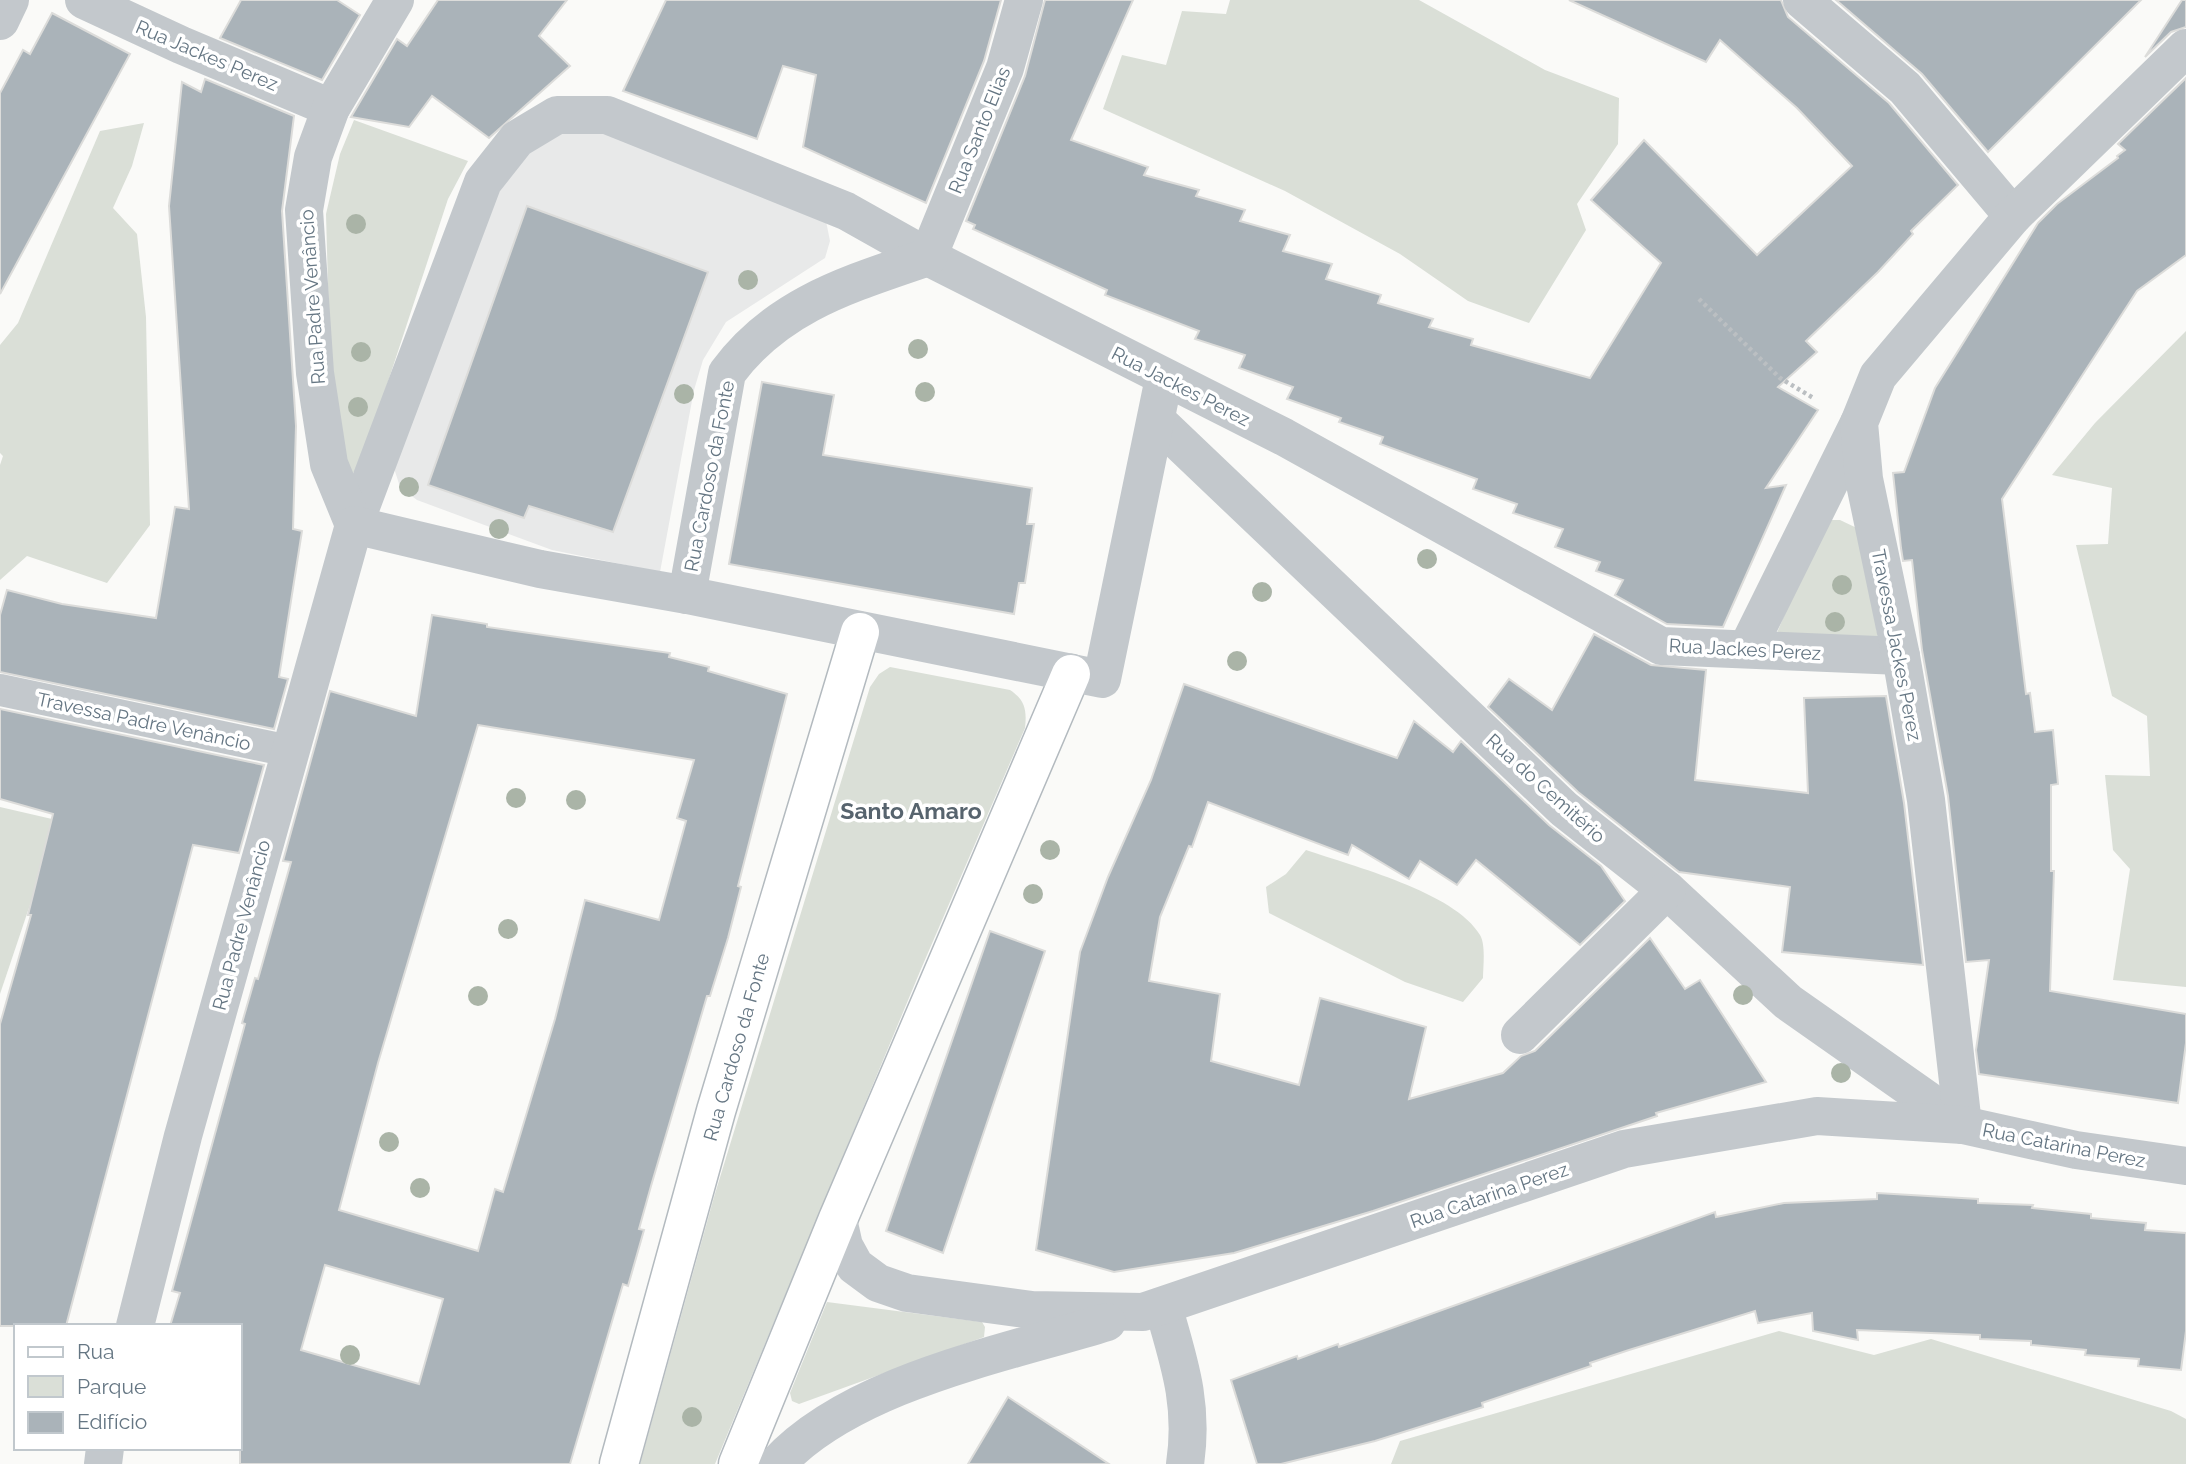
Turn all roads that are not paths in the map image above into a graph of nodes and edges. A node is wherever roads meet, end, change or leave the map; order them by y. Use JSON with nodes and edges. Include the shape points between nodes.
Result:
{"nodes":[{"id":1,"x":10,"y":0,"type":"edge"},
{"id":2,"x":84,"y":0,"type":"edge"},
{"id":3,"x":395,"y":0,"type":"edge"},
{"id":4,"x":1024,"y":0,"type":"edge"},
{"id":5,"x":1802,"y":0,"type":"edge"},
{"id":6,"x":0,"y":22,"type":"edge"},
{"id":7,"x":2186,"y":48,"type":"edge"},
{"id":8,"x":331,"y":108,"type":"junction"},
{"id":9,"x":483,"y":183,"type":"joint"},
{"id":10,"x":2013,"y":216,"type":"junction"},
{"id":11,"x":928,"y":257,"type":"junction"},
{"id":12,"x":1164,"y":378,"type":"junction"},
{"id":13,"x":1156,"y":420,"type":"junction"},
{"id":14,"x":1858,"y":423,"type":"junction"},
{"id":15,"x":354,"y":526,"type":"junction"},
{"id":16,"x":687,"y":595,"type":"junction"},
{"id":17,"x":860,"y":632,"type":"junction"},
{"id":18,"x":1747,"y":649,"type":"junction"},
{"id":19,"x":1901,"y":656,"type":"junction"},
{"id":20,"x":1071,"y":674,"type":"junction"},
{"id":21,"x":0,"y":690,"type":"edge"},
{"id":22,"x":289,"y":751,"type":"junction"},
{"id":23,"x":1667,"y":890,"type":"junction"},
{"id":24,"x":1520,"y":1035,"type":"dead end"},
{"id":25,"x":1963,"y":1125,"type":"junction"},
{"id":26,"x":2186,"y":1166,"type":"edge"},
{"id":27,"x":838,"y":1219,"type":"junction"},
{"id":28,"x":1153,"y":1308,"type":"junction"},
{"id":29,"x":136,"y":1324,"type":"edge"},
{"id":30,"x":619,"y":1464,"type":"edge"},
{"id":31,"x":738,"y":1464,"type":"edge"},
{"id":32,"x":776,"y":1464,"type":"edge"},
{"id":33,"x":1185,"y":1464,"type":"edge"}],
"edges":[{"from":1,"to":6,"type":"street"},
{"from":2,"to":8,"type":"street","name":"Rua Jackes Perez"},
{"from":3,"to":8,"type":"street","name":"Rua Padre Venâncio"},
{"from":4,"to":11,"type":"street","name":"Rua Santo Elias","via":[[1005,68]]},
{"from":5,"to":10,"type":"street","via":[[1905,88]]},
{"from":7,"to":10,"type":"street","name":"Travessa Jackes Perez"},
{"from":8,"to":15,"type":"street","name":"Rua Padre Venâncio","via":[[313,157],[304,210],[315,373],[329,464]]},
{"from":9,"to":11,"type":"street","name":"Rua Jackes Perez","via":[[517,139],[557,115],[607,115],[846,211]]},
{"from":9,"to":15,"type":"street","name":"Rua Padre Venâncio"},
{"from":10,"to":14,"type":"street","name":"Travessa Jackes Perez","via":[[1878,376]]},
{"from":11,"to":12,"type":"street","name":"Rua Jackes Perez"},
{"from":11,"to":16,"type":"street","name":"Rua Cardoso da Fonte","via":[[823,294],[778,322],[744,350],[727,373]]},
{"from":12,"to":13,"type":"street","name":"Rua Cardoso da Fonte"},
{"from":12,"to":18,"type":"street","name":"Rua Jackes Perez","via":[[1284,438],[1661,646]]},
{"from":13,"to":20,"type":"street","name":"Rua Cardoso da Fonte","via":[[1102,680]]},
{"from":13,"to":23,"type":"street","name":"Rua do Cemitério","via":[[1564,809]]},
{"from":14,"to":18,"type":"street"},
{"from":14,"to":19,"type":"street","name":"Travessa Jackes Perez","via":[[1864,480]]},
{"from":15,"to":16,"type":"street","via":[[540,569]]},
{"from":15,"to":22,"type":"street","name":"Rua Padre Venâncio"},
{"from":16,"to":17,"type":"street","name":"Rua Cardoso da Fonte"},
{"from":17,"to":20,"type":"street","name":"Rua Cardoso da Fonte"},
{"from":17,"to":30,"type":"main road","name":"Rua Cardoso da Fonte","via":[[716,1111]]},
{"from":18,"to":19,"type":"street","name":"Rua Jackes Perez"},
{"from":19,"to":25,"type":"street","name":"Travessa Jackes Perez","via":[[1926,800]]},
{"from":20,"to":27,"type":"main road"},
{"from":21,"to":22,"type":"lane","name":"Travessa Padre Venâncio"},
{"from":22,"to":29,"type":"street","name":"Rua Padre Venâncio"},
{"from":23,"to":24,"type":"street"},
{"from":23,"to":25,"type":"street","name":"Rua do Cemitério","via":[[1788,1002]]},
{"from":25,"to":26,"type":"street","name":"Rua Catarina Perez","via":[[2076,1150]]},
{"from":25,"to":28,"type":"street","name":"Rua Catarina Perez","via":[[1817,1116],[1624,1149]]},
{"from":27,"to":28,"type":"street","name":"Rua Catarina Perez","via":[[844,1246],[855,1266],[878,1283],[907,1293],[1032,1310]]},
{"from":27,"to":31,"type":"main road"},
{"from":28,"to":32,"type":"street","via":[[897,1386],[820,1428]]},
{"from":28,"to":33,"type":"street","via":[[1186,1385]]}]}
